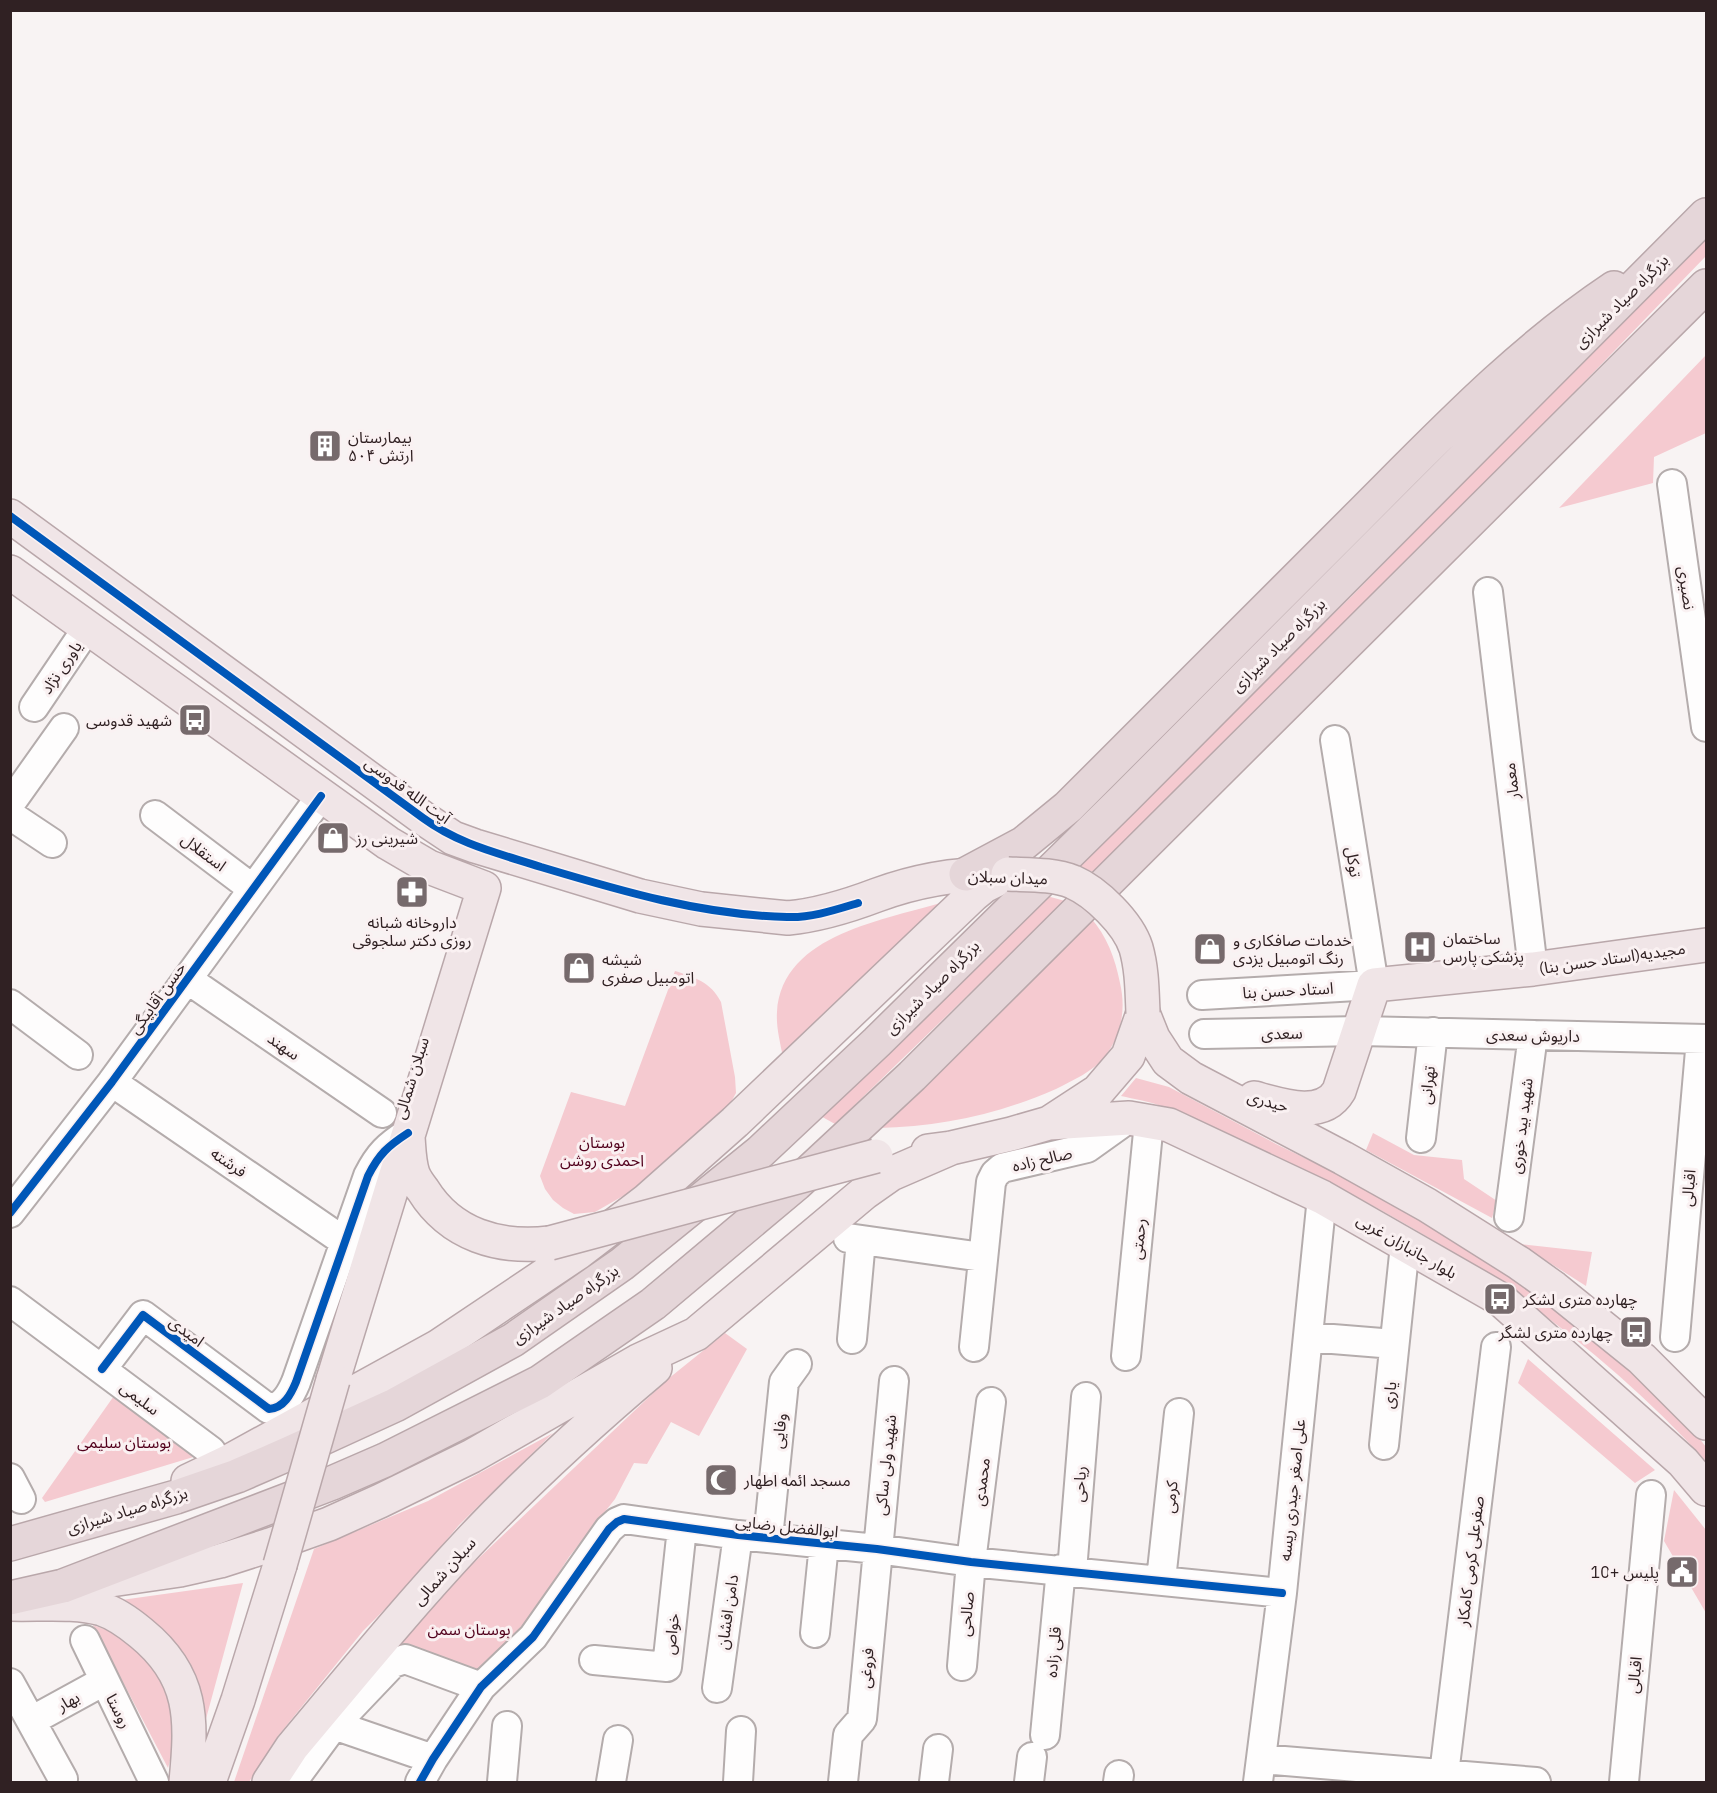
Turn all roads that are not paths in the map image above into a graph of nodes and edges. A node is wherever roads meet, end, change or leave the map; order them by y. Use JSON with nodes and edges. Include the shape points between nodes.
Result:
{"nodes":[{"id":1,"x":1707,"y":214,"type":"edge"},
{"id":2,"x":1673,"y":249,"type":"junction"},
{"id":3,"x":1707,"y":286,"type":"edge"},
{"id":4,"x":1672,"y":484,"type":"dead end"},
{"id":5,"x":10,"y":516,"type":"edge"},
{"id":6,"x":10,"y":572,"type":"edge"},
{"id":7,"x":1488,"y":592,"type":"dead end"},
{"id":8,"x":88,"y":627,"type":"junction"},
{"id":9,"x":34,"y":707,"type":"dead end"},
{"id":10,"x":1707,"y":727,"type":"edge"},
{"id":11,"x":64,"y":728,"type":"dead end"},
{"id":12,"x":1335,"y":740,"type":"dead end"},
{"id":13,"x":14,"y":791,"type":"edge"},
{"id":14,"x":321,"y":796,"type":"junction"},
{"id":15,"x":10,"y":815,"type":"edge"},
{"id":16,"x":155,"y":815,"type":"dead end"},
{"id":17,"x":52,"y":843,"type":"dead end"},
{"id":18,"x":966,"y":874,"type":"junction"},
{"id":19,"x":1008,"y":874,"type":"junction"},
{"id":20,"x":253,"y":889,"type":"junction"},
{"id":21,"x":858,"y":903,"type":"joint"},
{"id":22,"x":1707,"y":945,"type":"edge"},
{"id":23,"x":1533,"y":969,"type":"junction"},
{"id":24,"x":187,"y":979,"type":"junction"},
{"id":25,"x":1374,"y":985,"type":"junction"},
{"id":26,"x":1202,"y":995,"type":"dead end"},
{"id":27,"x":10,"y":1004,"type":"edge"},
{"id":28,"x":1143,"y":1012,"type":"junction"},
{"id":29,"x":1360,"y":1031,"type":"junction"},
{"id":30,"x":1433,"y":1032,"type":"junction"},
{"id":31,"x":1204,"y":1034,"type":"dead end"},
{"id":32,"x":1533,"y":1035,"type":"junction"},
{"id":33,"x":1704,"y":1039,"type":"edge"},
{"id":34,"x":78,"y":1055,"type":"dead end"},
{"id":35,"x":112,"y":1082,"type":"junction"},
{"id":36,"x":1200,"y":1082,"type":"junction"},
{"id":37,"x":382,"y":1113,"type":"dead end"},
{"id":38,"x":1139,"y":1120,"type":"junction"},
{"id":39,"x":1049,"y":1123,"type":"junction"},
{"id":40,"x":408,"y":1133,"type":"junction"},
{"id":41,"x":1421,"y":1138,"type":"dead end"},
{"id":42,"x":951,"y":1148,"type":"junction"},
{"id":43,"x":1322,"y":1197,"type":"junction"},
{"id":44,"x":10,"y":1213,"type":"edge"},
{"id":45,"x":1509,"y":1216,"type":"dead end"},
{"id":46,"x":345,"y":1242,"type":"junction"},
{"id":47,"x":1405,"y":1245,"type":"junction"},
{"id":48,"x":982,"y":1257,"type":"junction"},
{"id":49,"x":10,"y":1301,"type":"edge"},
{"id":50,"x":696,"y":1334,"type":"junction"},
{"id":51,"x":1675,"y":1336,"type":"dead end"},
{"id":52,"x":1308,"y":1337,"type":"junction"},
{"id":53,"x":852,"y":1339,"type":"dead end"},
{"id":54,"x":1394,"y":1344,"type":"junction"},
{"id":55,"x":974,"y":1347,"type":"dead end"},
{"id":56,"x":1496,"y":1347,"type":"dead end"},
{"id":57,"x":1126,"y":1356,"type":"dead end"},
{"id":58,"x":797,"y":1364,"type":"dead end"},
{"id":59,"x":102,"y":1369,"type":"junction"},
{"id":60,"x":894,"y":1382,"type":"dead end"},
{"id":61,"x":1086,"y":1397,"type":"dead end"},
{"id":62,"x":991,"y":1402,"type":"dead end"},
{"id":63,"x":1179,"y":1413,"type":"dead end"},
{"id":64,"x":1707,"y":1423,"type":"edge"},
{"id":65,"x":1384,"y":1445,"type":"dead end"},
{"id":66,"x":211,"y":1451,"type":"dead end"},
{"id":67,"x":1707,"y":1489,"type":"edge"},
{"id":68,"x":1651,"y":1495,"type":"dead end"},
{"id":69,"x":122,"y":1513,"type":"junction"},
{"id":70,"x":682,"y":1528,"type":"junction"},
{"id":71,"x":738,"y":1535,"type":"junction"},
{"id":72,"x":768,"y":1538,"type":"junction"},
{"id":73,"x":10,"y":1544,"type":"edge"},
{"id":74,"x":824,"y":1544,"type":"junction"},
{"id":75,"x":877,"y":1549,"type":"junction"},
{"id":76,"x":971,"y":1562,"type":"junction"},
{"id":77,"x":1066,"y":1570,"type":"junction"},
{"id":78,"x":1161,"y":1580,"type":"junction"},
{"id":79,"x":63,"y":1586,"type":"junction"},
{"id":80,"x":1282,"y":1593,"type":"junction"},
{"id":81,"x":10,"y":1598,"type":"edge"},
{"id":82,"x":10,"y":1604,"type":"edge"},
{"id":83,"x":815,"y":1633,"type":"dead end"},
{"id":84,"x":85,"y":1640,"type":"dead end"},
{"id":85,"x":594,"y":1660,"type":"dead end"},
{"id":86,"x":962,"y":1666,"type":"dead end"},
{"id":87,"x":104,"y":1681,"type":"junction"},
{"id":88,"x":10,"y":1683,"type":"edge"},
{"id":89,"x":481,"y":1687,"type":"junction"},
{"id":90,"x":717,"y":1688,"type":"dead end"},
{"id":91,"x":31,"y":1721,"type":"junction"},
{"id":92,"x":334,"y":1725,"type":"junction"},
{"id":93,"x":507,"y":1726,"type":"dead end"},
{"id":94,"x":741,"y":1731,"type":"dead end"},
{"id":95,"x":618,"y":1740,"type":"dead end"},
{"id":96,"x":938,"y":1749,"type":"dead end"},
{"id":97,"x":1035,"y":1758,"type":"edge"},
{"id":98,"x":427,"y":1771,"type":"edge"},
{"id":99,"x":1260,"y":1771,"type":"edge"},
{"id":100,"x":1444,"y":1774,"type":"junction"},
{"id":101,"x":1411,"y":1777,"type":"edge"},
{"id":102,"x":63,"y":1779,"type":"dead end"},
{"id":103,"x":1491,"y":1781,"type":"edge"},
{"id":104,"x":154,"y":1782,"type":"edge"},
{"id":105,"x":186,"y":1782,"type":"edge"},
{"id":106,"x":209,"y":1782,"type":"edge"},
{"id":107,"x":268,"y":1782,"type":"edge"},
{"id":108,"x":292,"y":1782,"type":"edge"},
{"id":109,"x":502,"y":1782,"type":"edge"},
{"id":110,"x":611,"y":1782,"type":"edge"},
{"id":111,"x":738,"y":1782,"type":"edge"},
{"id":112,"x":843,"y":1782,"type":"edge"},
{"id":113,"x":934,"y":1782,"type":"edge"},
{"id":114,"x":1536,"y":1782,"type":"edge"},
{"id":115,"x":1623,"y":1782,"type":"edge"}],
"edges":[{"from":1,"to":2,"type":"highway","name":"بزرگراه صیاد شیرازی"},
{"from":2,"to":18,"type":"highway","via":[[1573,315],[1518,360],[1068,807],[1024,843]]},
{"from":2,"to":69,"type":"highway","name":"بزرگراه صیاد شیرازی","via":[[1124,799],[877,1042],[751,1159],[622,1264],[513,1340],[395,1404],[290,1453],[237,1476]]},
{"from":3,"to":79,"type":"highway","via":[[912,1076],[796,1184],[653,1304],[540,1382],[385,1460]]},
{"from":4,"to":10,"type":"street","name":"نصیری"},
{"from":5,"to":21,"type":"main road","name":"آیت الله قدوسی","via":[[453,838],[589,882],[689,907],[788,918]]},
{"from":6,"to":8,"type":"main road"},
{"from":7,"to":23,"type":"street","name":"معمار"},
{"from":8,"to":9,"type":"street","name":"یاوری نژاد"},
{"from":8,"to":14,"type":"main road"},
{"from":11,"to":13,"type":"street"},
{"from":12,"to":25,"type":"street","name":"توکل"},
{"from":14,"to":20,"type":"street","name":"حسن آقابیگی"},
{"from":14,"to":40,"type":"main road","name":"سبلان شمالی","via":[[416,860],[484,888]]},
{"from":15,"to":17,"type":"street"},
{"from":16,"to":20,"type":"street","name":"استقلال"},
{"from":18,"to":19,"type":"main road","name":"میدان سبلان"},
{"from":18,"to":21,"type":"main road","name":"میدان سبلان","via":[[934,879]]},
{"from":19,"to":28,"type":"main road","name":"میدان سبلان","bridge":true,"via":[[1073,882],[1113,912],[1135,945],[1142,976]]},
{"from":19,"to":69,"type":"main road","via":[[973,895],[735,1122],[647,1200],[579,1252],[439,1346],[228,1462]]},
{"from":20,"to":24,"type":"street","name":"حسن آقابیگی"},
{"from":22,"to":23,"type":"main road","name":"مجیدیه(استاد حسن بنا)"},
{"from":23,"to":25,"type":"main road","name":"مجیدیه(استاد حسن بنا)"},
{"from":24,"to":35,"type":"street","name":"حسن آقابیگی"},
{"from":24,"to":37,"type":"street","name":"سهند"},
{"from":25,"to":26,"type":"street","name":"استاد حسن بنا"},
{"from":25,"to":29,"type":"main road"},
{"from":27,"to":34,"type":"street"},
{"from":28,"to":36,"type":"main road","via":[[1168,1061]]},
{"from":28,"to":39,"type":"main road","name":"میدان سبلان","via":[[1128,1056],[1098,1091]]},
{"from":29,"to":30,"type":"street","name":"داریوش سعدی"},
{"from":29,"to":31,"type":"street","name":"سعدی"},
{"from":29,"to":36,"type":"main road","name":"حیدری","via":[[1339,1091],[1329,1104],[1296,1108]]},
{"from":30,"to":32,"type":"street","name":"داریوش سعدی"},
{"from":30,"to":41,"type":"street","name":"تهرانی"},
{"from":32,"to":33,"type":"street","name":"داریوش سعدی"},
{"from":32,"to":45,"type":"street","name":"شهید بید خوری"},
{"from":33,"to":51,"type":"street","name":"اقبالی"},
{"from":35,"to":44,"type":"street","name":"حسن آقابیگی"},
{"from":35,"to":46,"type":"street","name":"فرشته"},
{"from":36,"to":64,"type":"main road","via":[[1427,1205],[1519,1263],[1642,1359]]},
{"from":38,"to":39,"type":"main road","name":"بلوار جانبازان غربی"},
{"from":38,"to":43,"type":"main road","name":"بلوار جانبازان غربی","via":[[1169,1125]]},
{"from":38,"to":48,"type":"street","name":"صالح زاده","via":[[1087,1148],[1002,1168],[995,1174]]},
{"from":38,"to":57,"type":"street","name":"رحمتی"},
{"from":39,"to":42,"type":"main road","name":"میدان سبلان"},
{"from":40,"to":42,"type":"main road","name":"میدان سبلان","bridge":true,"via":[[414,1175],[431,1204],[454,1224],[483,1238],[513,1245],[550,1243],[876,1156]]},
{"from":40,"to":46,"type":"street","via":[[389,1144],[377,1158]]},
{"from":40,"to":106,"type":"main road","name":"سبلان شمالی","bridge":true,"via":[[280,1565]]},
{"from":42,"to":50,"type":"main road","name":"سبلان شمالی","via":[[891,1174],[864,1193]]},
{"from":43,"to":47,"type":"main road","name":"بلوار جانبازان غربی"},
{"from":43,"to":52,"type":"street","name":"علی اصغر حیدری ریسه"},
{"from":46,"to":59,"type":"street","name":"امیدی","via":[[292,1393],[279,1407],[269,1409],[143,1315]]},
{"from":47,"to":54,"type":"street","name":"یاری"},
{"from":47,"to":67,"type":"main road","name":"بلوار جانبازان غربی","via":[[1500,1299],[1683,1462]]},
{"from":48,"to":53,"type":"street","via":[[854,1239]]},
{"from":48,"to":55,"type":"street","name":"صالح زاده"},
{"from":49,"to":59,"type":"street","name":"سلیمی"},
{"from":50,"to":79,"type":"main road","via":[[638,1360],[472,1456],[329,1524],[220,1561]]},
{"from":50,"to":107,"type":"main road","name":"سبلان شمالی","via":[[549,1461],[468,1543],[292,1747]]},
{"from":52,"to":54,"type":"street"},
{"from":52,"to":80,"type":"street","name":"علی اصغر حیدری ریسه"},
{"from":54,"to":65,"type":"street","name":"یاری"},
{"from":56,"to":100,"type":"street","name":"صفرعلی کرمی کامکار"},
{"from":58,"to":72,"type":"street","name":"وفایی","via":[[784,1382]]},
{"from":59,"to":66,"type":"street","name":"سلیمی"},
{"from":60,"to":75,"type":"street","name":"شهید ولی ساکی"},
{"from":61,"to":77,"type":"street","name":"ریاحی"},
{"from":62,"to":76,"type":"street","name":"محمدی"},
{"from":63,"to":78,"type":"street","name":"کرمی"},
{"from":68,"to":115,"type":"street","name":"اقبالی"},
{"from":69,"to":73,"type":"highway","name":"بزرگراه صیاد شیرازی"},
{"from":70,"to":71,"type":"street","name":"ابوالفضل رضایی"},
{"from":70,"to":85,"type":"street","name":"خواص","via":[[667,1667]]},
{"from":70,"to":89,"type":"street","name":"ابوالفضل رضایی","via":[[624,1519],[617,1522],[533,1637]]},
{"from":71,"to":72,"type":"street","name":"ابوالفضل رضایی"},
{"from":71,"to":90,"type":"street","name":"دامن افشان"},
{"from":72,"to":74,"type":"street","name":"ابوالفضل رضایی"},
{"from":74,"to":75,"type":"street","name":"ابوالفضل رضایی"},
{"from":74,"to":83,"type":"street"},
{"from":75,"to":76,"type":"street","name":"ابوالفضل رضایی"},
{"from":75,"to":112,"type":"street","name":"فروغی","via":[[862,1719],[848,1735]]},
{"from":76,"to":77,"type":"street","name":"ابوالفضل رضایی"},
{"from":76,"to":86,"type":"street","name":"صالحی"},
{"from":77,"to":78,"type":"street","name":"ابوالفضل رضایی"},
{"from":77,"to":97,"type":"street","name":"قلی زاده"},
{"from":78,"to":80,"type":"street","name":"ابوالفضل رضایی"},
{"from":79,"to":81,"type":"highway"},
{"from":80,"to":99,"type":"street","name":"علی اصغر حیدری ریسه"},
{"from":82,"to":105,"type":"main road","via":[[102,1609],[123,1619],[158,1647],[185,1694],[190,1740]]},
{"from":84,"to":87,"type":"street","name":"روستا"},
{"from":87,"to":91,"type":"street","name":"بهار"},
{"from":87,"to":104,"type":"street","name":"روستا"},
{"from":88,"to":91,"type":"street"},
{"from":89,"to":92,"type":"street","via":[[405,1659],[393,1663]]},
{"from":89,"to":98,"type":"street","name":"ابوالفضل رضایی"},
{"from":91,"to":102,"type":"street"},
{"from":92,"to":98,"type":"street"},
{"from":92,"to":108,"type":"street"},
{"from":93,"to":109,"type":"street"},
{"from":94,"to":111,"type":"street"},
{"from":95,"to":110,"type":"street"},
{"from":96,"to":113,"type":"street"},
{"from":99,"to":101,"type":"street"},
{"from":100,"to":101,"type":"street"},
{"from":100,"to":103,"type":"street"},
{"from":103,"to":114,"type":"street"}]}
